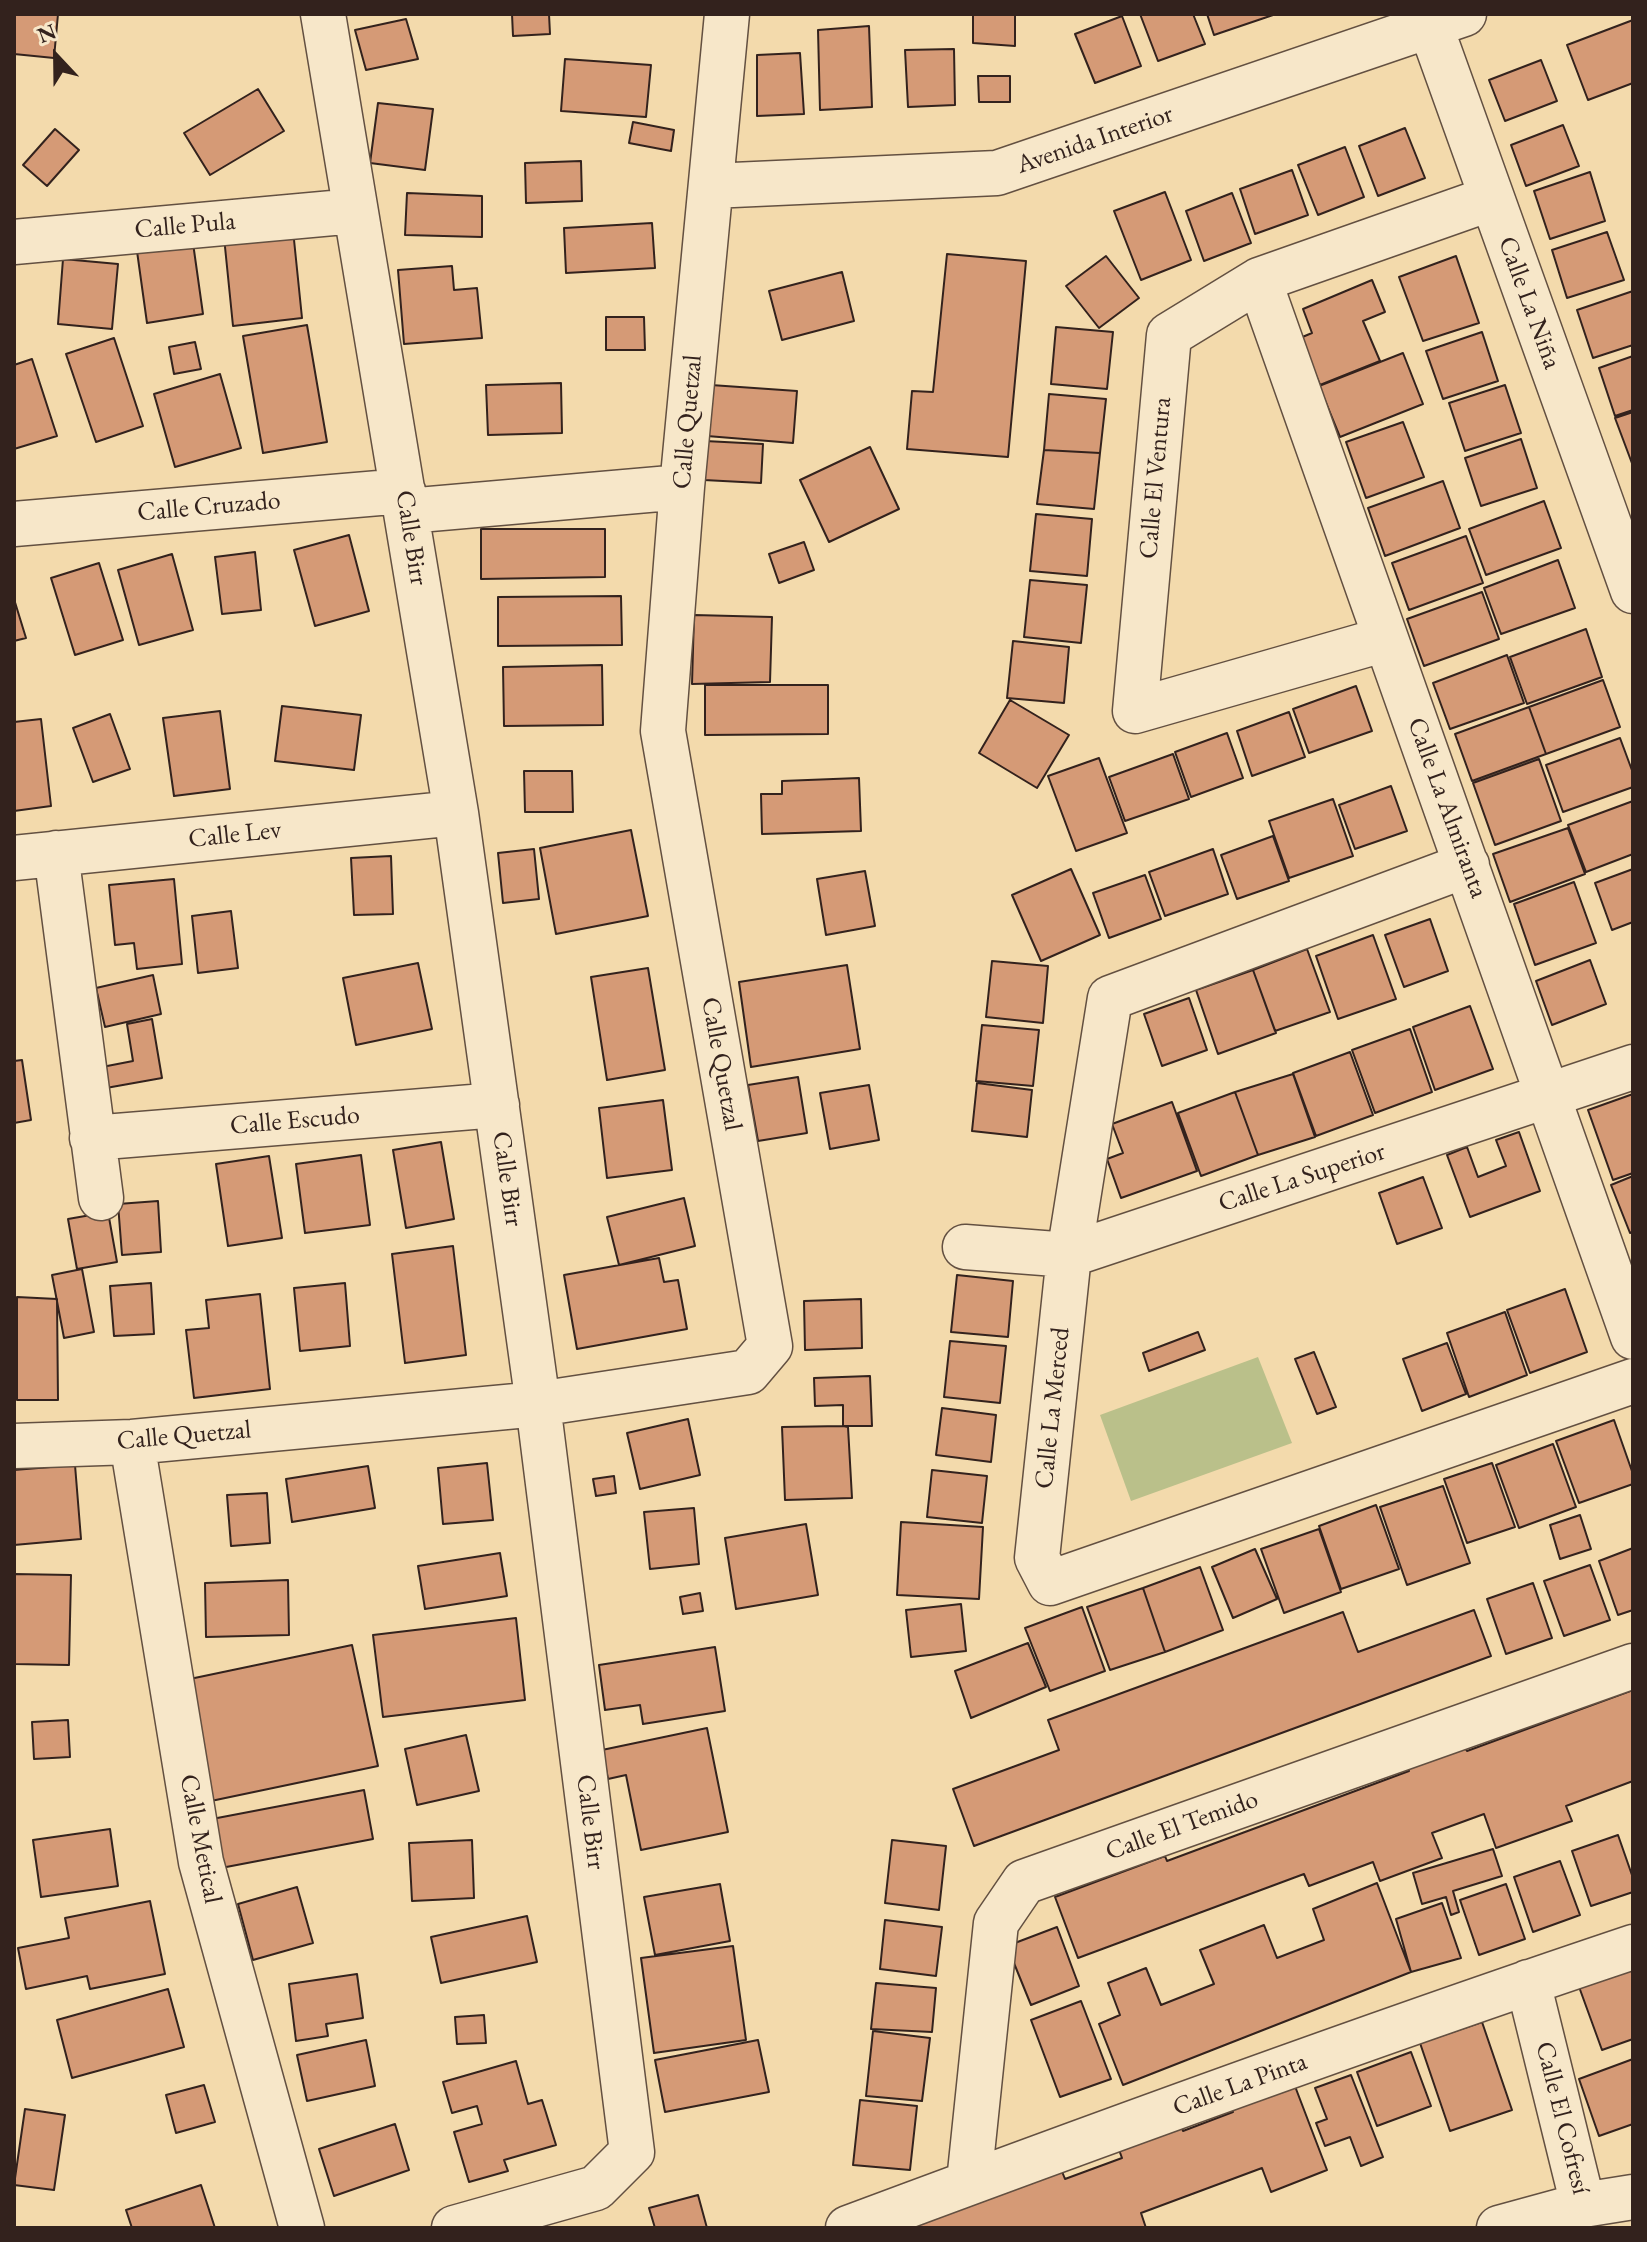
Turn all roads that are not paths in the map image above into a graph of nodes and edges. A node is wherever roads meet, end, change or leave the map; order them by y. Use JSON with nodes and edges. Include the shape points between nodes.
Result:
{"nodes":[{"id":1,"x":323,"y":14,"type":"edge"},
{"id":2,"x":727,"y":14,"type":"edge"},
{"id":3,"x":1440,"y":18,"type":"edge"},
{"id":4,"x":711,"y":186,"type":"junction"},
{"id":5,"x":1492,"y":198,"type":"junction"},
{"id":6,"x":355,"y":211,"type":"junction"},
{"id":7,"x":14,"y":242,"type":"edge"},
{"id":8,"x":1259,"y":280,"type":"junction"},
{"id":9,"x":682,"y":487,"type":"junction"},
{"id":10,"x":405,"y":501,"type":"junction"},
{"id":11,"x":14,"y":524,"type":"edge"},
{"id":12,"x":1633,"y":591,"type":"edge"},
{"id":13,"x":1386,"y":639,"type":"junction"},
{"id":14,"x":456,"y":813,"type":"junction"},
{"id":15,"x":35,"y":856,"type":"edge"},
{"id":16,"x":1467,"y":865,"type":"junction"},
{"id":17,"x":1633,"y":1067,"type":"edge"},
{"id":18,"x":1549,"y":1096,"type":"junction"},
{"id":19,"x":497,"y":1105,"type":"junction"},
{"id":20,"x":92,"y":1138,"type":"junction"},
{"id":21,"x":101,"y":1198,"type":"dead end"},
{"id":22,"x":965,"y":1247,"type":"dead end"},
{"id":23,"x":1069,"y":1255,"type":"junction"},
{"id":24,"x":1633,"y":1337,"type":"edge"},
{"id":25,"x":1633,"y":1381,"type":"edge"},
{"id":26,"x":538,"y":1404,"type":"junction"},
{"id":27,"x":132,"y":1442,"type":"junction"},
{"id":28,"x":14,"y":1446,"type":"edge"},
{"id":29,"x":1633,"y":1666,"type":"edge"},
{"id":30,"x":1633,"y":1947,"type":"edge"},
{"id":31,"x":1528,"y":1982,"type":"junction"},
{"id":32,"x":969,"y":2182,"type":"junction"},
{"id":33,"x":1633,"y":2197,"type":"edge"},
{"id":34,"x":1583,"y":2205,"type":"junction"},
{"id":35,"x":302,"y":2228,"type":"edge"},
{"id":36,"x":454,"y":2228,"type":"edge"},
{"id":37,"x":848,"y":2228,"type":"edge"},
{"id":38,"x":1499,"y":2228,"type":"edge"}],
"edges":[{"from":1,"to":6,"type":"street","name":"Calle Birr"},
{"from":2,"to":4,"type":"street","name":"Calle Quetzal"},
{"from":3,"to":4,"type":"street","name":"Avenida Interior","via":[[997,173]]},
{"from":3,"to":5,"type":"street","name":"Calle La Niña"},
{"from":4,"to":9,"type":"street","name":"Calle Quetzal"},
{"from":5,"to":8,"type":"street","name":"Calle El Ventura"},
{"from":5,"to":12,"type":"street","name":"Calle La Niña"},
{"from":6,"to":7,"type":"street","name":"Calle Pula"},
{"from":6,"to":10,"type":"street","name":"Calle Birr"},
{"from":8,"to":13,"type":"street","name":"Calle La Almiranta"},
{"from":8,"to":13,"type":"street","name":"Calle El Ventura","via":[[1169,335],[1135,711]]},
{"from":9,"to":10,"type":"street","name":"Calle Cruzado"},
{"from":9,"to":26,"type":"street","name":"Calle Quetzal","via":[[663,731],[770,1346],[748,1372]]},
{"from":10,"to":11,"type":"street","name":"Calle Cruzado"},
{"from":10,"to":14,"type":"street","name":"Calle Birr"},
{"from":13,"to":16,"type":"street","name":"Calle La Almiranta"},
{"from":14,"to":15,"type":"street","name":"Calle Lev"},
{"from":14,"to":19,"type":"street","name":"Calle Birr"},
{"from":15,"to":20,"type":"street"},
{"from":16,"to":18,"type":"street","name":"Calle La Almiranta"},
{"from":16,"to":23,"type":"street","name":"Calle La Merced","via":[[1110,998]]},
{"from":17,"to":18,"type":"street","name":"Calle La Superior"},
{"from":18,"to":23,"type":"street","name":"Calle La Superior"},
{"from":18,"to":24,"type":"street","name":"Calle La Almiranta"},
{"from":19,"to":20,"type":"street","name":"Calle Escudo"},
{"from":19,"to":26,"type":"street","name":"Calle Birr"},
{"from":20,"to":21,"type":"street"},
{"from":22,"to":23,"type":"street","name":"Calle La Superior"},
{"from":23,"to":25,"type":"street","name":"Calle La Merced","via":[[1037,1558],[1050,1583]]},
{"from":26,"to":27,"type":"street","name":"Calle Quetzal"},
{"from":26,"to":36,"type":"street","name":"Calle Birr","via":[[632,2152],[596,2188]]},
{"from":27,"to":28,"type":"street","name":"Calle Quetzal"},
{"from":27,"to":35,"type":"street","name":"Calle Metical","via":[[201,1862]]},
{"from":29,"to":32,"type":"street","name":"Calle El Temido","via":[[1024,1882],[996,1923]]},
{"from":30,"to":31,"type":"street","name":"Calle La Pinta"},
{"from":31,"to":32,"type":"street","name":"Calle La Pinta"},
{"from":31,"to":34,"type":"street","name":"Calle El Cofresí"},
{"from":32,"to":37,"type":"street","name":"Calle La Pinta"},
{"from":33,"to":34,"type":"street","name":"Calle El Cofresí"},
{"from":34,"to":38,"type":"street"}]}
